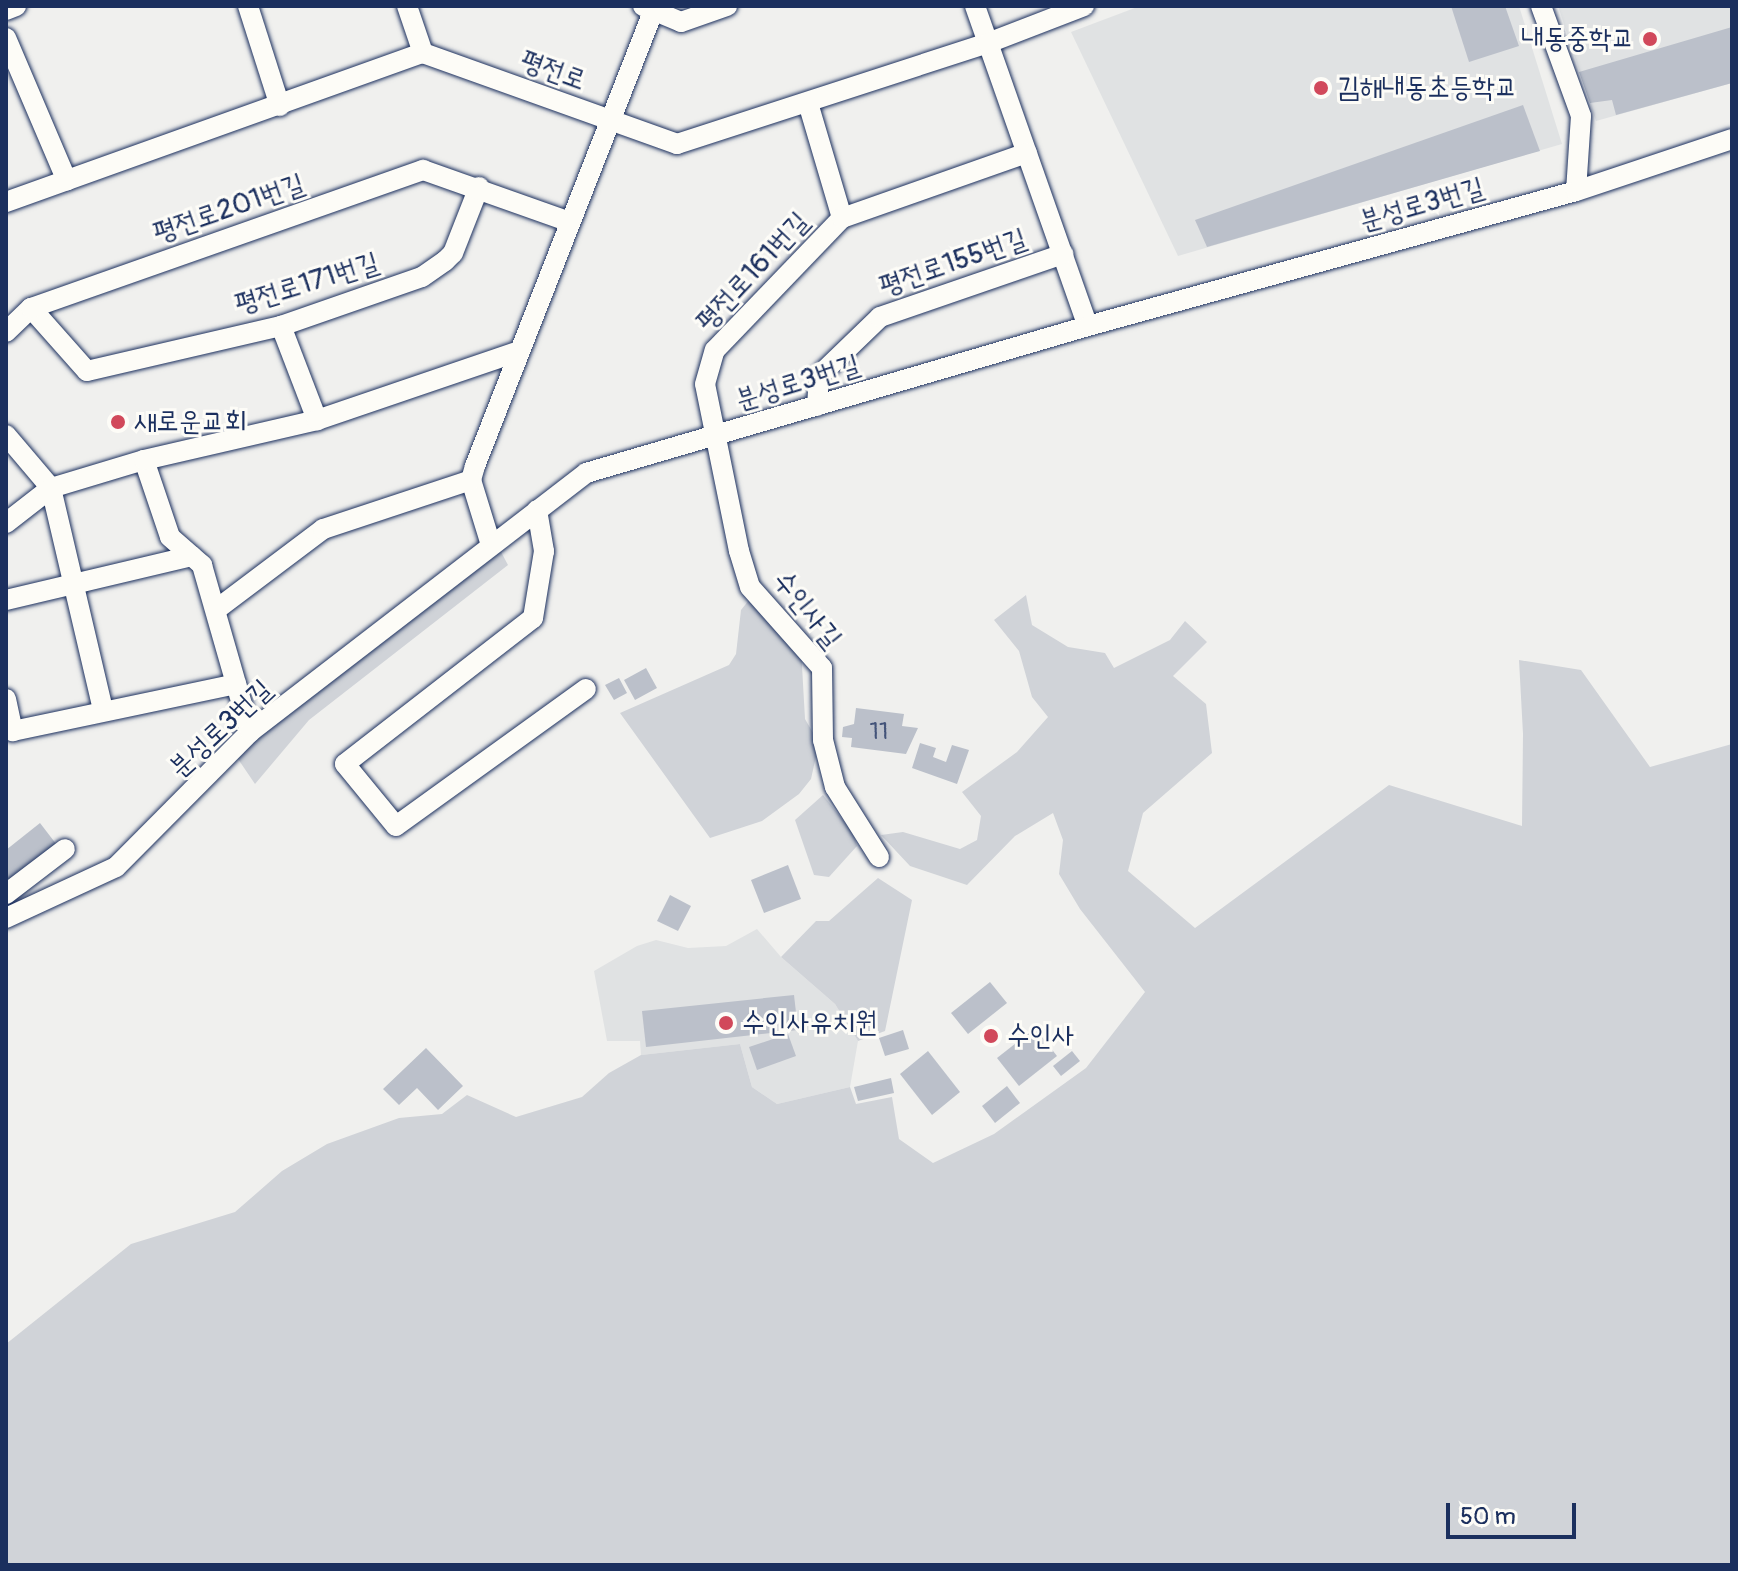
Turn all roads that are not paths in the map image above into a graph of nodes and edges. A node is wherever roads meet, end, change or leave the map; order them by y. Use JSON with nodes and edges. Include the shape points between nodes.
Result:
{"nodes":[{"id":1,"x":16,"y":6,"type":"edge"},
{"id":2,"x":248,"y":6,"type":"edge"},
{"id":3,"x":407,"y":6,"type":"edge"},
{"id":4,"x":727,"y":6,"type":"edge"},
{"id":5,"x":975,"y":6,"type":"edge"},
{"id":6,"x":1084,"y":6,"type":"edge"},
{"id":7,"x":1541,"y":6,"type":"edge"},
{"id":8,"x":651,"y":7,"type":"edge"},
{"id":9,"x":6,"y":10,"type":"edge"},
{"id":10,"x":1051,"y":11,"type":"edge"},
{"id":11,"x":6,"y":38,"type":"edge"},
{"id":12,"x":988,"y":43,"type":"junction"},
{"id":13,"x":423,"y":53,"type":"junction"},
{"id":14,"x":808,"y":103,"type":"junction"},
{"id":15,"x":280,"y":106,"type":"junction"},
{"id":16,"x":611,"y":122,"type":"junction"},
{"id":17,"x":1732,"y":139,"type":"edge"},
{"id":18,"x":1027,"y":153,"type":"junction"},
{"id":19,"x":67,"y":181,"type":"junction"},
{"id":20,"x":479,"y":187,"type":"junction"},
{"id":21,"x":1576,"y":191,"type":"junction"},
{"id":22,"x":6,"y":202,"type":"edge"},
{"id":23,"x":842,"y":218,"type":"junction"},
{"id":24,"x":570,"y":222,"type":"junction"},
{"id":25,"x":1063,"y":254,"type":"junction"},
{"id":26,"x":31,"y":308,"type":"junction"},
{"id":27,"x":281,"y":326,"type":"junction"},
{"id":28,"x":1088,"y":326,"type":"junction"},
{"id":29,"x":6,"y":332,"type":"edge"},
{"id":30,"x":520,"y":351,"type":"junction"},
{"id":31,"x":817,"y":406,"type":"junction"},
{"id":32,"x":317,"y":420,"type":"junction"},
{"id":33,"x":6,"y":435,"type":"edge"},
{"id":34,"x":716,"y":436,"type":"junction"},
{"id":35,"x":144,"y":460,"type":"junction"},
{"id":36,"x":471,"y":480,"type":"junction"},
{"id":37,"x":51,"y":488,"type":"junction"},
{"id":38,"x":537,"y":510,"type":"junction"},
{"id":39,"x":6,"y":523,"type":"edge"},
{"id":40,"x":491,"y":545,"type":"junction"},
{"id":41,"x":192,"y":556,"type":"junction"},
{"id":42,"x":73,"y":585,"type":"junction"},
{"id":43,"x":6,"y":600,"type":"edge"},
{"id":44,"x":217,"y":609,"type":"junction"},
{"id":45,"x":236,"y":684,"type":"junction"},
{"id":46,"x":586,"y":689,"type":"dead end"},
{"id":47,"x":6,"y":699,"type":"edge"},
{"id":48,"x":103,"y":710,"type":"junction"},
{"id":49,"x":250,"y":732,"type":"junction"},
{"id":50,"x":65,"y":849,"type":"dead end"},
{"id":51,"x":879,"y":857,"type":"dead end"},
{"id":52,"x":6,"y":894,"type":"edge"},
{"id":53,"x":6,"y":918,"type":"edge"}],
"edges":[{"from":1,"to":9,"type":"street"},
{"from":2,"to":15,"type":"street"},
{"from":3,"to":13,"type":"street"},
{"from":4,"to":8,"type":"street","via":[[681,22]]},
{"from":5,"to":12,"type":"street","name":"평전로155번길"},
{"from":6,"to":10,"type":"street","name":"평전로"},
{"from":7,"to":21,"type":"street","via":[[1581,116]]},
{"from":8,"to":16,"type":"street"},
{"from":10,"to":12,"type":"street","name":"평전로"},
{"from":11,"to":19,"type":"street"},
{"from":12,"to":14,"type":"street","name":"평전로"},
{"from":12,"to":18,"type":"street","name":"평전로155번길"},
{"from":13,"to":15,"type":"street"},
{"from":13,"to":16,"type":"street","name":"평전로"},
{"from":14,"to":16,"type":"street","name":"평전로","via":[[677,144]]},
{"from":14,"to":23,"type":"street","name":"평전로161번길"},
{"from":15,"to":19,"type":"street"},
{"from":16,"to":24,"type":"street"},
{"from":17,"to":21,"type":"street","name":"분성로3번길"},
{"from":18,"to":23,"type":"street"},
{"from":18,"to":25,"type":"street","name":"평전로155번길"},
{"from":19,"to":22,"type":"street"},
{"from":20,"to":24,"type":"street"},
{"from":20,"to":26,"type":"street","name":"평전로201번길","via":[[423,170]]},
{"from":20,"to":27,"type":"street","name":"평전로171번길","via":[[445,261],[422,277]]},
{"from":21,"to":28,"type":"street","name":"분성로3번길"},
{"from":23,"to":34,"type":"street","name":"평전로161번길","via":[[715,350],[705,384]]},
{"from":24,"to":30,"type":"street"},
{"from":25,"to":28,"type":"street","name":"평전로155번길"},
{"from":25,"to":31,"type":"street","name":"평전로155번길","via":[[880,317],[819,376]]},
{"from":26,"to":27,"type":"street","name":"평전로171번길","via":[[87,371]]},
{"from":26,"to":29,"type":"street","name":"평전로201번길"},
{"from":27,"to":32,"type":"street"},
{"from":28,"to":31,"type":"street","name":"분성로3번길"},
{"from":30,"to":32,"type":"street"},
{"from":30,"to":36,"type":"street"},
{"from":31,"to":34,"type":"street","name":"분성로3번길"},
{"from":32,"to":35,"type":"street"},
{"from":33,"to":37,"type":"street"},
{"from":34,"to":38,"type":"street","name":"분성로3번길","via":[[586,473]]},
{"from":34,"to":51,"type":"street","name":"수인사길","via":[[750,587],[822,668],[823,740],[835,787]]},
{"from":35,"to":37,"type":"street"},
{"from":35,"to":41,"type":"street","via":[[170,537]]},
{"from":36,"to":40,"type":"street"},
{"from":36,"to":44,"type":"street","via":[[323,529]]},
{"from":37,"to":39,"type":"street"},
{"from":37,"to":42,"type":"street"},
{"from":38,"to":40,"type":"street","name":"분성로3번길"},
{"from":38,"to":46,"type":"street","via":[[544,551],[533,618],[345,764],[396,826]]},
{"from":40,"to":49,"type":"street","name":"분성로3번길"},
{"from":41,"to":42,"type":"street"},
{"from":41,"to":44,"type":"street","via":[[202,565]]},
{"from":42,"to":43,"type":"street"},
{"from":42,"to":48,"type":"street"},
{"from":44,"to":45,"type":"street"},
{"from":45,"to":48,"type":"street"},
{"from":45,"to":49,"type":"street"},
{"from":47,"to":48,"type":"street","via":[[13,731]]},
{"from":49,"to":53,"type":"street","name":"분성로3번길","via":[[116,867]]},
{"from":50,"to":52,"type":"street"}]}
